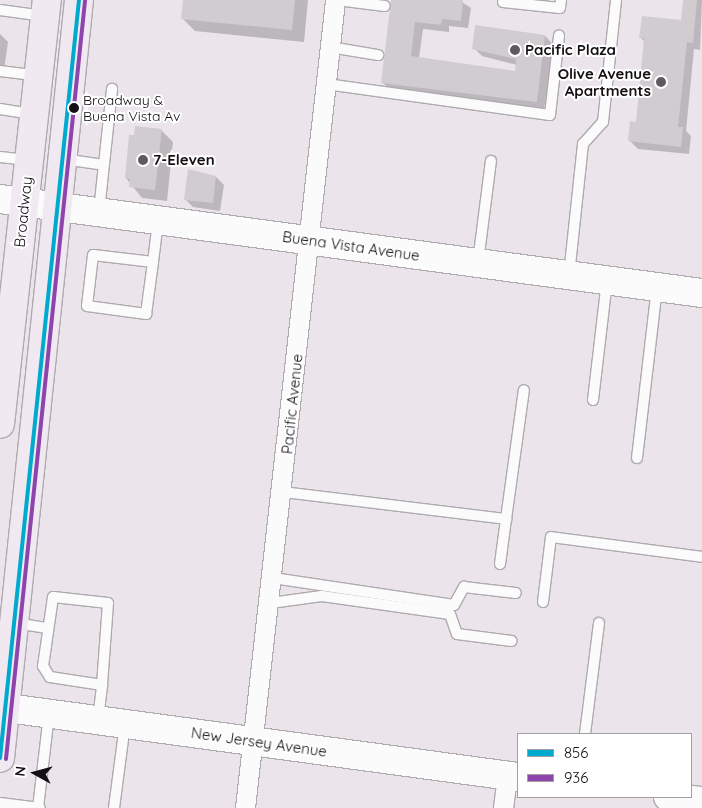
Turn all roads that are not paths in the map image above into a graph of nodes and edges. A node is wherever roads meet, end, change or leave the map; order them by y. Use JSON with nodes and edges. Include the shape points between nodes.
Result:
{"nodes":[{"id":1,"x":79,"y":0,"type":"edge"},
{"id":2,"x":336,"y":0,"type":"edge"},
{"id":3,"x":561,"y":0,"type":"edge"},
{"id":4,"x":616,"y":0,"type":"edge"},
{"id":5,"x":503,"y":2,"type":"dead end"},
{"id":6,"x":386,"y":6,"type":"dead end"},
{"id":7,"x":46,"y":8,"type":"edge"},
{"id":8,"x":0,"y":10,"type":"edge"},
{"id":9,"x":559,"y":36,"type":"dead end"},
{"id":10,"x":330,"y":47,"type":"junction"},
{"id":11,"x":378,"y":55,"type":"dead end"},
{"id":12,"x":0,"y":71,"type":"edge"},
{"id":13,"x":38,"y":76,"type":"junction"},
{"id":14,"x":326,"y":84,"type":"junction"},
{"id":15,"x":112,"y":89,"type":"dead end"},
{"id":16,"x":0,"y":109,"type":"edge"},
{"id":17,"x":34,"y":114,"type":"junction"},
{"id":18,"x":0,"y":157,"type":"edge"},
{"id":19,"x":62,"y":159,"type":"junction"},
{"id":20,"x":29,"y":160,"type":"junction"},
{"id":21,"x":491,"y":161,"type":"dead end"},
{"id":22,"x":104,"y":165,"type":"junction"},
{"id":23,"x":12,"y":201,"type":"edge"},
{"id":24,"x":57,"y":207,"type":"junction"},
{"id":25,"x":99,"y":212,"type":"junction"},
{"id":26,"x":158,"y":220,"type":"junction"},
{"id":27,"x":310,"y":240,"type":"junction"},
{"id":28,"x":153,"y":262,"type":"junction"},
{"id":29,"x":478,"y":263,"type":"junction"},
{"id":30,"x":569,"y":275,"type":"junction"},
{"id":31,"x":607,"y":280,"type":"junction"},
{"id":32,"x":657,"y":287,"type":"junction"},
{"id":33,"x":702,"y":293,"type":"edge"},
{"id":34,"x":524,"y":390,"type":"dead end"},
{"id":35,"x":593,"y":400,"type":"dead end"},
{"id":36,"x":0,"y":424,"type":"edge"},
{"id":37,"x":637,"y":458,"type":"dead end"},
{"id":38,"x":283,"y":492,"type":"junction"},
{"id":39,"x":506,"y":519,"type":"junction"},
{"id":40,"x":702,"y":557,"type":"edge"},
{"id":41,"x":500,"y":564,"type":"dead end"},
{"id":42,"x":274,"y":578,"type":"junction"},
{"id":43,"x":516,"y":593,"type":"dead end"},
{"id":44,"x":543,"y":602,"type":"dead end"},
{"id":45,"x":271,"y":603,"type":"junction"},
{"id":46,"x":14,"y":622,"type":"junction"},
{"id":47,"x":599,"y":623,"type":"dead end"},
{"id":48,"x":48,"y":628,"type":"junction"},
{"id":49,"x":512,"y":641,"type":"dead end"},
{"id":50,"x":102,"y":685,"type":"junction"},
{"id":51,"x":3,"y":707,"type":"edge"},
{"id":52,"x":49,"y":713,"type":"junction"},
{"id":53,"x":98,"y":720,"type":"junction"},
{"id":54,"x":126,"y":724,"type":"junction"},
{"id":55,"x":585,"y":733,"type":"edge"},
{"id":56,"x":252,"y":740,"type":"junction"},
{"id":57,"x":0,"y":758,"type":"edge"},
{"id":58,"x":512,"y":776,"type":"edge"},
{"id":59,"x":676,"y":798,"type":"edge"},
{"id":60,"x":702,"y":801,"type":"edge"},
{"id":61,"x":0,"y":803,"type":"edge"},
{"id":62,"x":39,"y":808,"type":"edge"},
{"id":63,"x":114,"y":808,"type":"edge"},
{"id":64,"x":245,"y":808,"type":"edge"},
{"id":65,"x":503,"y":808,"type":"edge"}],
"edges":[{"from":1,"to":19,"type":"main road"},
{"from":2,"to":6,"type":"lane"},
{"from":2,"to":10,"type":"street","name":"Pacific Avenue"},
{"from":3,"to":5,"type":"lane","via":[[560,8]]},
{"from":4,"to":30,"type":"lane","via":[[603,122],[583,144]]},
{"from":7,"to":8,"type":"lane"},
{"from":7,"to":13,"type":"main road","name":"Broadway"},
{"from":9,"to":14,"type":"lane","via":[[550,115]]},
{"from":10,"to":11,"type":"lane"},
{"from":10,"to":14,"type":"street","name":"Pacific Avenue"},
{"from":12,"to":13,"type":"lane"},
{"from":13,"to":17,"type":"main road","name":"Broadway"},
{"from":14,"to":27,"type":"street","name":"Pacific Avenue"},
{"from":15,"to":22,"type":"lane"},
{"from":16,"to":17,"type":"lane"},
{"from":17,"to":20,"type":"main road","name":"Broadway"},
{"from":18,"to":20,"type":"lane"},
{"from":19,"to":22,"type":"lane"},
{"from":19,"to":24,"type":"main road"},
{"from":20,"to":23,"type":"main road","name":"Broadway"},
{"from":21,"to":29,"type":"lane"},
{"from":22,"to":25,"type":"lane"},
{"from":23,"to":24,"type":"street","name":"Buena Vista Avenue"},
{"from":23,"to":36,"type":"main road","name":"Broadway","via":[[13,268]]},
{"from":24,"to":25,"type":"street","name":"Buena Vista Avenue"},
{"from":24,"to":46,"type":"main road"},
{"from":25,"to":26,"type":"street","name":"Buena Vista Avenue"},
{"from":26,"to":27,"type":"street","name":"Buena Vista Avenue"},
{"from":26,"to":28,"type":"lane"},
{"from":27,"to":29,"type":"street","name":"Buena Vista Avenue"},
{"from":27,"to":38,"type":"street","name":"Pacific Avenue"},
{"from":28,"to":28,"type":"lane","via":[[146,314],[87,306],[93,255]]},
{"from":29,"to":30,"type":"street","name":"Buena Vista Avenue"},
{"from":30,"to":31,"type":"street","name":"Buena Vista Avenue"},
{"from":31,"to":32,"type":"street","name":"Buena Vista Avenue"},
{"from":31,"to":35,"type":"lane"},
{"from":32,"to":33,"type":"street","name":"Buena Vista Avenue"},
{"from":32,"to":37,"type":"lane"},
{"from":34,"to":39,"type":"lane"},
{"from":38,"to":39,"type":"lane"},
{"from":38,"to":42,"type":"street","name":"Pacific Avenue"},
{"from":39,"to":41,"type":"lane"},
{"from":40,"to":44,"type":"lane","via":[[550,537]]},
{"from":42,"to":43,"type":"lane","via":[[454,605],[464,587]]},
{"from":42,"to":45,"type":"street","name":"Pacific Avenue"},
{"from":45,"to":49,"type":"lane","via":[[322,596],[450,614],[457,634]]},
{"from":45,"to":56,"type":"street","name":"Pacific Avenue"},
{"from":46,"to":48,"type":"lane"},
{"from":46,"to":51,"type":"main road"},
{"from":47,"to":55,"type":"lane"},
{"from":48,"to":50,"type":"lane","via":[[43,666],[50,676]]},
{"from":48,"to":50,"type":"lane","via":[[52,597],[108,603]]},
{"from":50,"to":53,"type":"lane"},
{"from":51,"to":52,"type":"street","name":"New Jersey Avenue"},
{"from":51,"to":57,"type":"main road"},
{"from":52,"to":53,"type":"street","name":"New Jersey Avenue"},
{"from":52,"to":62,"type":"lane"},
{"from":53,"to":54,"type":"street","name":"New Jersey Avenue"},
{"from":54,"to":56,"type":"street","name":"New Jersey Avenue"},
{"from":54,"to":63,"type":"lane"},
{"from":56,"to":58,"type":"street","name":"New Jersey Avenue"},
{"from":56,"to":64,"type":"street","name":"Pacific Avenue"},
{"from":58,"to":65,"type":"street"},
{"from":59,"to":60,"type":"street"},
{"from":61,"to":62,"type":"lane"}]}
